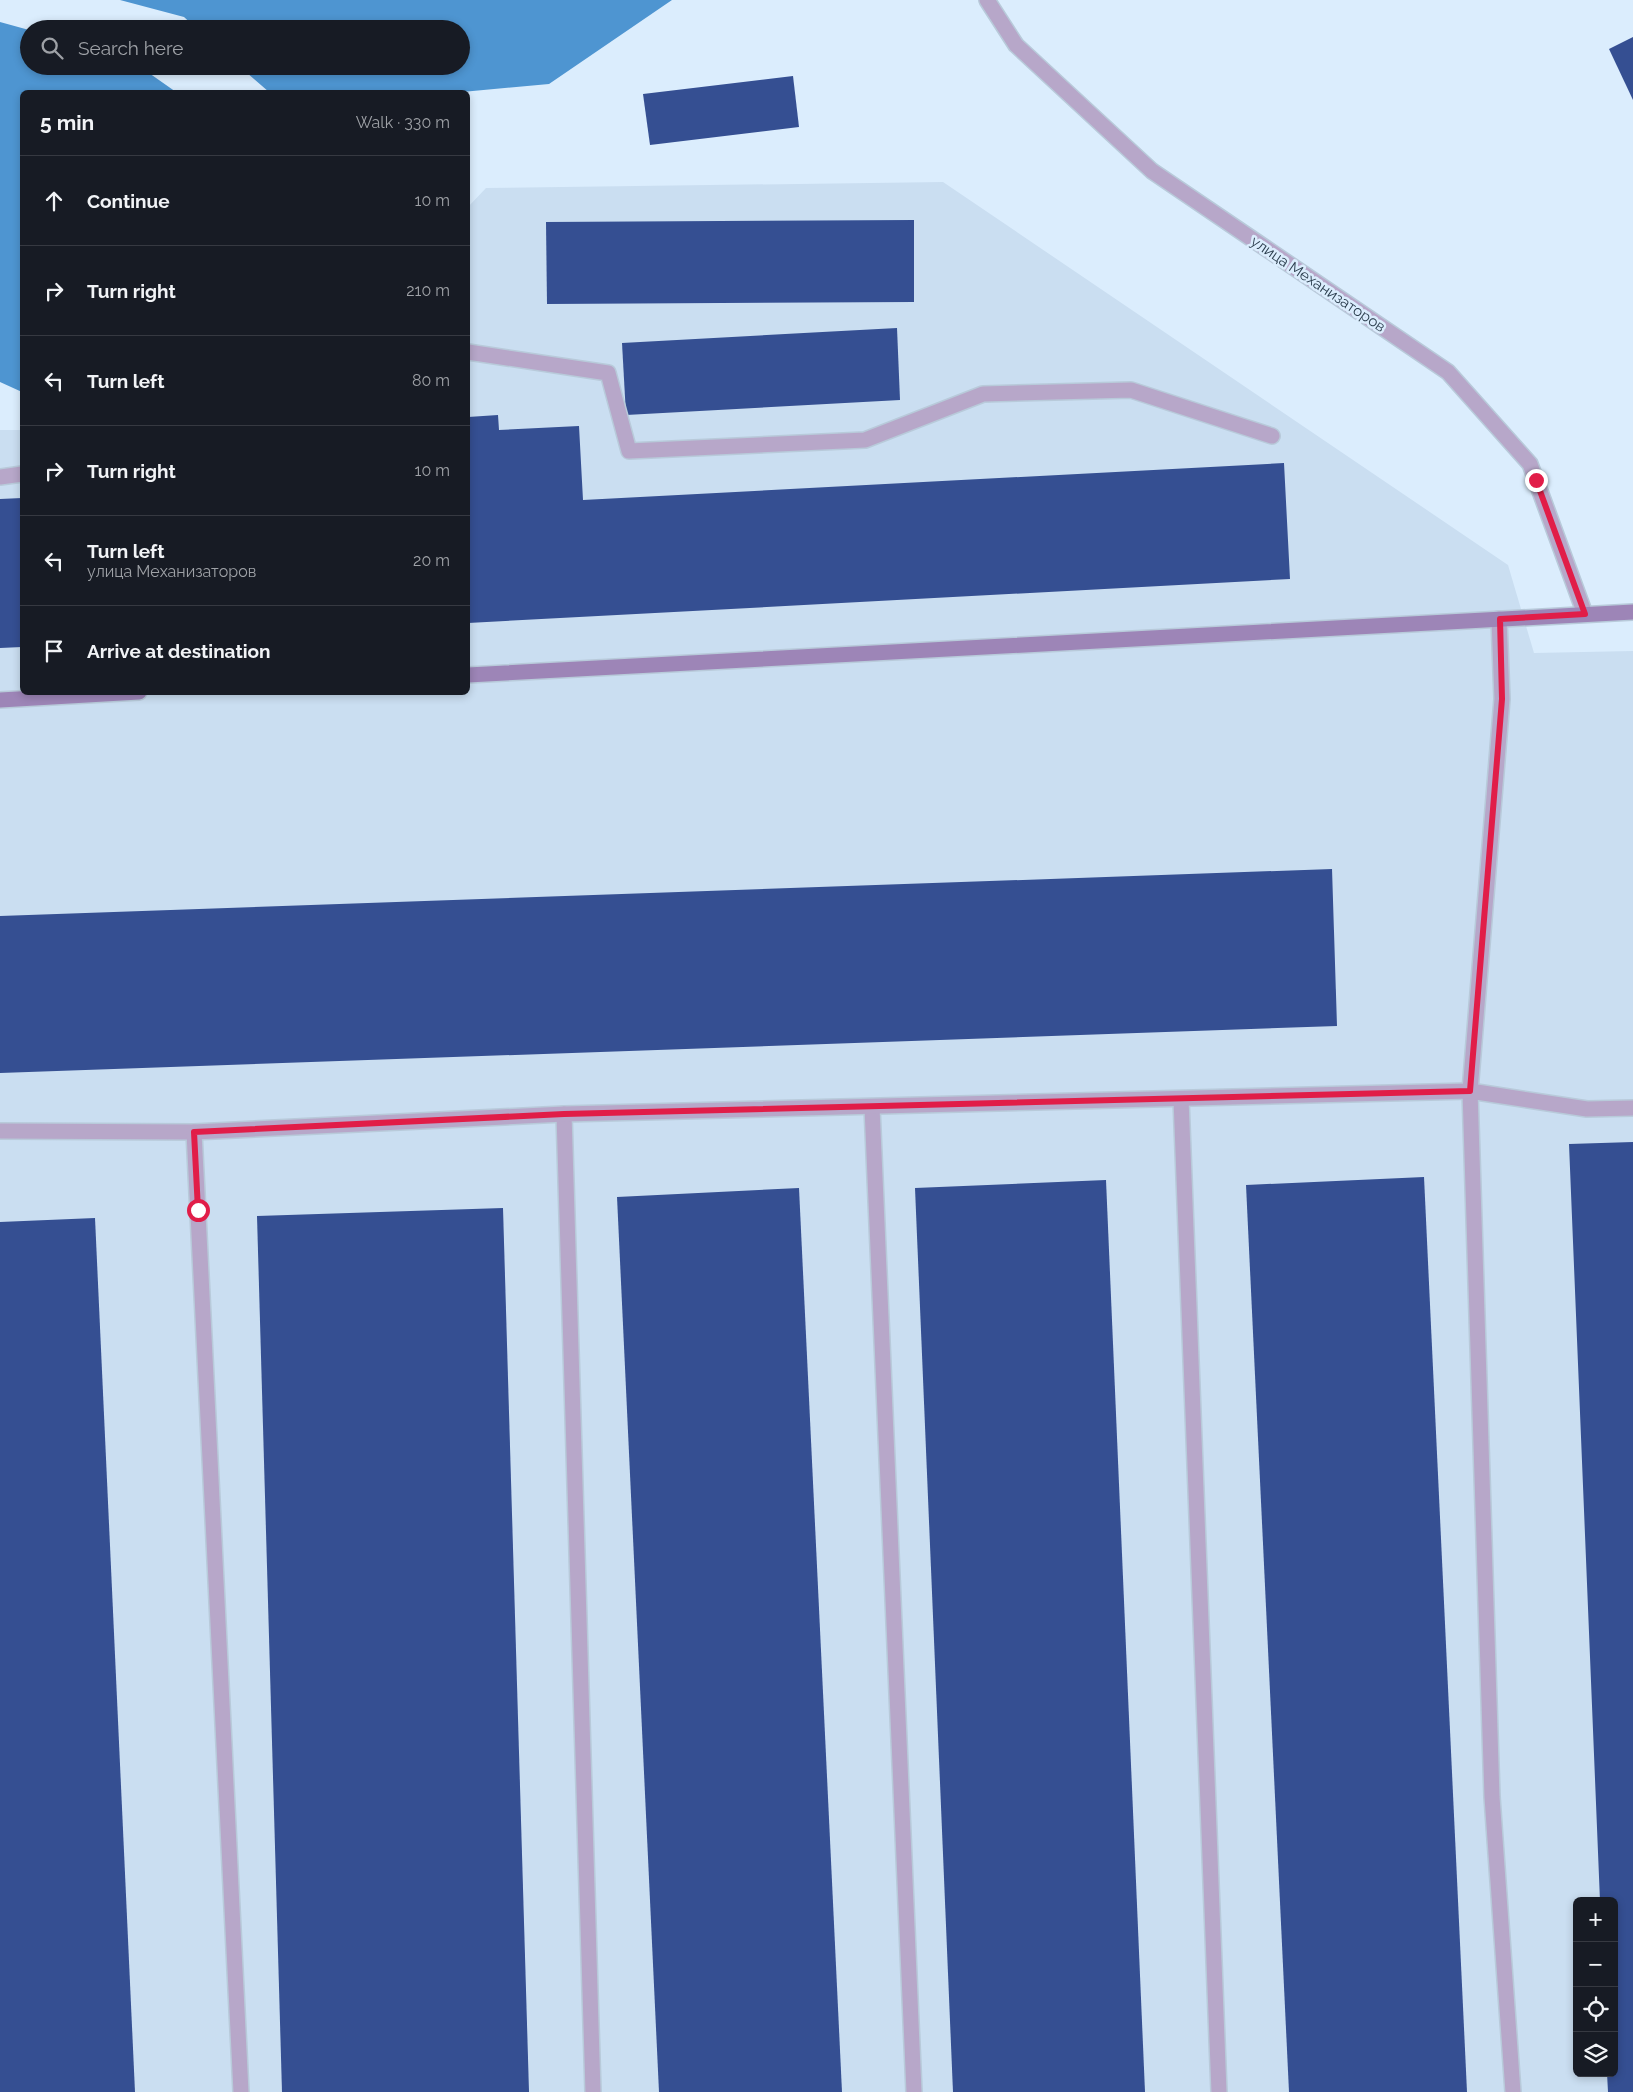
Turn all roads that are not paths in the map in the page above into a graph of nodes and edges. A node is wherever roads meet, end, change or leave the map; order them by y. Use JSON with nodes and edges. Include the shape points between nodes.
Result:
{"nodes":[{"id":1,"x":987,"y":0,"type":"edge"},
{"id":2,"x":470,"y":352,"type":"edge"},
{"id":3,"x":1272,"y":436,"type":"dead end"},
{"id":4,"x":20,"y":474,"type":"edge"},
{"id":5,"x":0,"y":477,"type":"edge"},
{"id":6,"x":1633,"y":612,"type":"edge"},
{"id":7,"x":1585,"y":614,"type":"junction"},
{"id":8,"x":1500,"y":619,"type":"junction"},
{"id":9,"x":470,"y":675,"type":"edge"},
{"id":10,"x":87,"y":695,"type":"edge"},
{"id":11,"x":0,"y":700,"type":"edge"},
{"id":12,"x":1470,"y":1091,"type":"junction"},
{"id":13,"x":1181,"y":1099,"type":"junction"},
{"id":14,"x":872,"y":1107,"type":"junction"},
{"id":15,"x":1633,"y":1108,"type":"edge"},
{"id":16,"x":564,"y":1114,"type":"junction"},
{"id":17,"x":0,"y":1131,"type":"edge"},
{"id":18,"x":194,"y":1132,"type":"junction"},
{"id":19,"x":240,"y":2092,"type":"edge"},
{"id":20,"x":593,"y":2092,"type":"edge"},
{"id":21,"x":914,"y":2092,"type":"edge"},
{"id":22,"x":1219,"y":2092,"type":"edge"},
{"id":23,"x":1512,"y":2092,"type":"edge"}],
"edges":[{"from":1,"to":7,"type":"street","name":"улица Механизаторов","via":[[1016,45],[1152,171],[1448,372],[1530,464]]},
{"from":2,"to":3,"type":"street","via":[[608,373],[629,451],[865,440],[983,394],[1131,390]]},
{"from":4,"to":5,"type":"street"},
{"from":6,"to":7,"type":"street"},
{"from":7,"to":8,"type":"street"},
{"from":8,"to":9,"type":"street"},
{"from":8,"to":12,"type":"street","via":[[1502,699]]},
{"from":10,"to":11,"type":"street"},
{"from":12,"to":13,"type":"street"},
{"from":12,"to":15,"type":"street","via":[[1587,1110]]},
{"from":12,"to":23,"type":"street","via":[[1492,1797]]},
{"from":13,"to":14,"type":"street"},
{"from":13,"to":22,"type":"street"},
{"from":14,"to":16,"type":"street"},
{"from":14,"to":21,"type":"street"},
{"from":16,"to":18,"type":"street"},
{"from":16,"to":20,"type":"street"},
{"from":17,"to":18,"type":"street"},
{"from":18,"to":19,"type":"street"}]}
